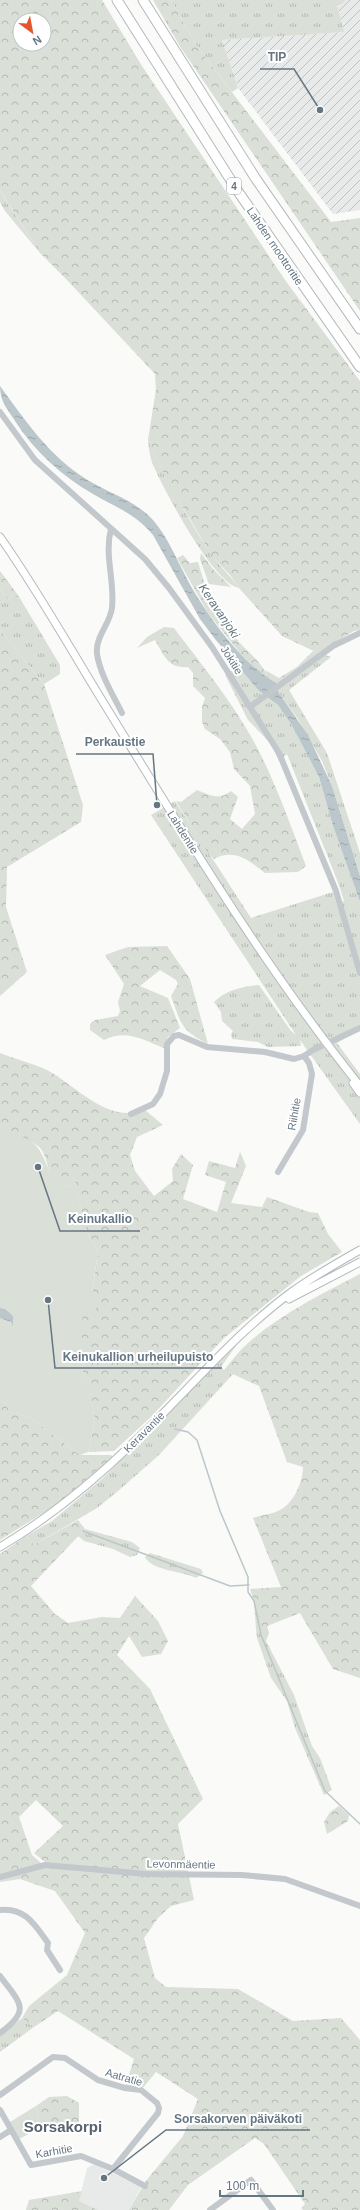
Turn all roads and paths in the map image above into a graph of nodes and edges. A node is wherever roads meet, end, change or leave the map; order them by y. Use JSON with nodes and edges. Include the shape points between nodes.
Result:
{"nodes":[{"id":1,"x":117,"y":0,"type":"edge"},
{"id":2,"x":143,"y":0,"type":"edge"},
{"id":3,"x":360,"y":329,"type":"edge"},
{"id":4,"x":360,"y":367,"type":"edge"},
{"id":5,"x":0,"y":412,"type":"edge"},
{"id":6,"x":111,"y":528,"type":"junction"},
{"id":7,"x":0,"y":537,"type":"edge"},
{"id":8,"x":360,"y":633,"type":"edge"},
{"id":9,"x":250,"y":707,"type":"junction"},
{"id":10,"x":122,"y":713,"type":"dead end"},
{"id":11,"x":360,"y":973,"type":"edge"},
{"id":12,"x":360,"y":1028,"type":"edge"},
{"id":13,"x":326,"y":1044,"type":"junction"},
{"id":14,"x":304,"y":1056,"type":"junction"},
{"id":15,"x":338,"y":1059,"type":"junction"},
{"id":16,"x":360,"y":1086,"type":"edge"},
{"id":17,"x":360,"y":1093,"type":"edge"},
{"id":18,"x":131,"y":1114,"type":"dead end"},
{"id":19,"x":278,"y":1172,"type":"dead end"},
{"id":20,"x":360,"y":1250,"type":"edge"},
{"id":21,"x":360,"y":1262,"type":"edge"},
{"id":22,"x":278,"y":1305,"type":"junction"},
{"id":23,"x":0,"y":1547,"type":"edge"},
{"id":24,"x":0,"y":1877,"type":"edge"},
{"id":25,"x":360,"y":1906,"type":"edge"},
{"id":26,"x":0,"y":1910,"type":"edge"},
{"id":27,"x":60,"y":1970,"type":"dead end"},
{"id":28,"x":0,"y":1976,"type":"edge"},
{"id":29,"x":0,"y":2033,"type":"edge"},
{"id":30,"x":0,"y":2095,"type":"edge"},
{"id":31,"x":0,"y":2110,"type":"edge"},
{"id":32,"x":11,"y":2130,"type":"junction"},
{"id":33,"x":0,"y":2137,"type":"edge"},
{"id":34,"x":113,"y":2169,"type":"junction"},
{"id":35,"x":145,"y":2186,"type":"dead end"},
{"id":36,"x":210,"y":2210,"type":"edge"},
{"id":37,"x":273,"y":2210,"type":"edge"}],
"edges":[{"from":1,"to":4,"type":"highway","name":"Lahden moottoritie","number":"4","via":[[245,202]]},
{"from":2,"to":3,"type":"highway","name":"Lahden moottoritie","number":"4","via":[[256,179]]},
{"from":5,"to":6,"type":"street","name":"Jokitie","via":[[35,460]]},
{"from":6,"to":9,"type":"street","name":"Jokitie","via":[[144,559],[169,588],[212,647]]},
{"from":6,"to":10,"type":"street","via":[[108,541],[112,609],[98,643],[97,652]]},
{"from":7,"to":13,"type":"main road","name":"Lahdentie","via":[[185,837],[258,948]]},
{"from":8,"to":9,"type":"street","via":[[333,646]]},
{"from":9,"to":11,"type":"street","name":"Jokitie","via":[[274,743],[327,868]]},
{"from":12,"to":13,"type":"street"},
{"from":13,"to":14,"type":"street"},
{"from":13,"to":15,"type":"main road","name":"Lahdentie"},
{"from":14,"to":18,"type":"street","via":[[294,1058],[265,1052],[207,1047],[179,1035],[174,1036],[168,1044],[167,1071],[160,1094],[152,1104]]},
{"from":14,"to":19,"type":"street","name":"Riihitie","via":[[312,1074],[303,1130]]},
{"from":15,"to":16,"type":"main road","name":"Lahdentie"},
{"from":15,"to":17,"type":"main road","name":"Lahdentie"},
{"from":20,"to":22,"type":"main road","name":"Keravantie","via":[[320,1273]]},
{"from":21,"to":22,"type":"main road","name":"Keravantie"},
{"from":22,"to":23,"type":"main road","name":"Keravantie","via":[[204,1370],[98,1476],[49,1515]]},
{"from":24,"to":25,"type":"street","name":"Levonmäentie","via":[[45,1865],[146,1874],[249,1876],[285,1879]]},
{"from":26,"to":27,"type":"street","via":[[17,1911],[30,1918],[48,1943],[47,1950]]},
{"from":28,"to":29,"type":"street","via":[[18,2001],[21,2010],[13,2024]]},
{"from":30,"to":34,"type":"street","name":"Aatratie","via":[[53,2057],[65,2058],[98,2080],[141,2090],[157,2103],[158,2113]]},
{"from":31,"to":32,"type":"street"},
{"from":32,"to":33,"type":"street"},
{"from":32,"to":34,"type":"street","name":"Karhitie","via":[[31,2165],[81,2156]]},
{"from":34,"to":35,"type":"street"},
{"from":36,"to":37,"type":"street","via":[[251,2180]]}]}
